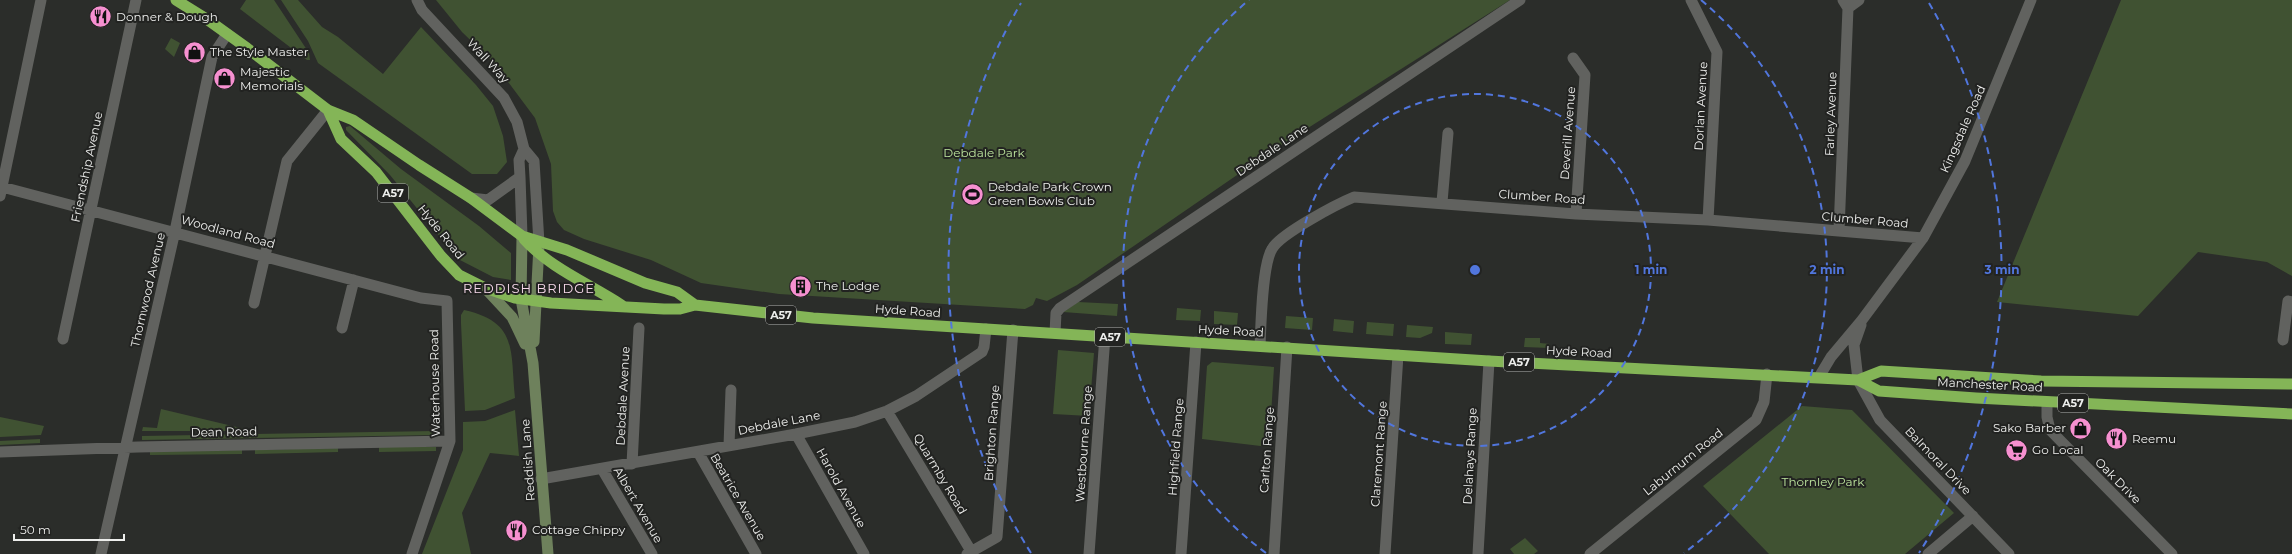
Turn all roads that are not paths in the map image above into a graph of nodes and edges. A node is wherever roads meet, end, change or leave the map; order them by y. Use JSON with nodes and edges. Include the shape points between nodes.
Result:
{"nodes":[{"id":1,"x":41,"y":0,"type":"edge"},
{"id":2,"x":136,"y":0,"type":"edge"},
{"id":3,"x":176,"y":0,"type":"edge"},
{"id":4,"x":417,"y":0,"type":"edge"},
{"id":5,"x":1520,"y":0,"type":"edge"},
{"id":6,"x":1691,"y":0,"type":"edge"},
{"id":7,"x":1859,"y":0,"type":"edge"},
{"id":8,"x":2031,"y":0,"type":"edge"},
{"id":9,"x":1846,"y":4,"type":"edge"},
{"id":10,"x":227,"y":34,"type":"junction"},
{"id":11,"x":1573,"y":58,"type":"dead end"},
{"id":12,"x":328,"y":110,"type":"junction"},
{"id":13,"x":1448,"y":132,"type":"dead end"},
{"id":14,"x":524,"y":149,"type":"junction"},
{"id":15,"x":520,"y":177,"type":"junction"},
{"id":16,"x":1,"y":191,"type":"edge"},
{"id":17,"x":471,"y":198,"type":"junction"},
{"id":18,"x":1442,"y":202,"type":"junction"},
{"id":19,"x":91,"y":210,"type":"junction"},
{"id":20,"x":1576,"y":214,"type":"junction"},
{"id":21,"x":1708,"y":220,"type":"junction"},
{"id":22,"x":1839,"y":230,"type":"junction"},
{"id":23,"x":175,"y":231,"type":"junction"},
{"id":24,"x":522,"y":236,"type":"junction"},
{"id":25,"x":1923,"y":238,"type":"junction"},
{"id":26,"x":539,"y":243,"type":"junction"},
{"id":27,"x":538,"y":254,"type":"junction"},
{"id":28,"x":265,"y":255,"type":"junction"},
{"id":29,"x":354,"y":280,"type":"junction"},
{"id":30,"x":485,"y":288,"type":"junction"},
{"id":31,"x":518,"y":298,"type":"junction"},
{"id":32,"x":447,"y":301,"type":"joint"},
{"id":33,"x":535,"y":301,"type":"junction"},
{"id":34,"x":2292,"y":302,"type":"edge"},
{"id":35,"x":254,"y":303,"type":"dead end"},
{"id":36,"x":695,"y":305,"type":"junction"},
{"id":37,"x":624,"y":307,"type":"junction"},
{"id":38,"x":1862,"y":320,"type":"junction"},
{"id":39,"x":342,"y":328,"type":"dead end"},
{"id":40,"x":639,"y":328,"type":"dead end"},
{"id":41,"x":986,"y":329,"type":"junction"},
{"id":42,"x":1012,"y":330,"type":"junction"},
{"id":43,"x":1055,"y":333,"type":"junction"},
{"id":44,"x":1105,"y":336,"type":"junction"},
{"id":45,"x":63,"y":339,"type":"dead end"},
{"id":46,"x":2283,"y":340,"type":"dead end"},
{"id":47,"x":1196,"y":342,"type":"junction"},
{"id":48,"x":1260,"y":346,"type":"junction"},
{"id":49,"x":1287,"y":347,"type":"junction"},
{"id":50,"x":1398,"y":355,"type":"junction"},
{"id":51,"x":1489,"y":360,"type":"junction"},
{"id":52,"x":533,"y":363,"type":"junction"},
{"id":53,"x":1767,"y":374,"type":"junction"},
{"id":54,"x":1819,"y":377,"type":"junction"},
{"id":55,"x":1858,"y":380,"type":"junction"},
{"id":56,"x":2292,"y":384,"type":"edge"},
{"id":57,"x":731,"y":390,"type":"dead end"},
{"id":58,"x":2047,"y":402,"type":"junction"},
{"id":59,"x":887,"y":411,"type":"junction"},
{"id":60,"x":2292,"y":414,"type":"edge"},
{"id":61,"x":796,"y":434,"type":"junction"},
{"id":62,"x":450,"y":441,"type":"junction"},
{"id":63,"x":729,"y":446,"type":"junction"},
{"id":64,"x":125,"y":447,"type":"junction"},
{"id":65,"x":0,"y":452,"type":"edge"},
{"id":66,"x":698,"y":452,"type":"junction"},
{"id":67,"x":632,"y":464,"type":"junction"},
{"id":68,"x":602,"y":469,"type":"junction"},
{"id":69,"x":542,"y":479,"type":"junction"},
{"id":70,"x":1973,"y":516,"type":"junction"},
{"id":71,"x":969,"y":552,"type":"edge"},
{"id":72,"x":101,"y":554,"type":"edge"},
{"id":73,"x":412,"y":554,"type":"edge"},
{"id":74,"x":548,"y":554,"type":"edge"},
{"id":75,"x":652,"y":554,"type":"edge"},
{"id":76,"x":756,"y":554,"type":"edge"},
{"id":77,"x":864,"y":554,"type":"edge"},
{"id":78,"x":1089,"y":554,"type":"edge"},
{"id":79,"x":1181,"y":554,"type":"edge"},
{"id":80,"x":1274,"y":554,"type":"edge"},
{"id":81,"x":1385,"y":554,"type":"edge"},
{"id":82,"x":1478,"y":554,"type":"edge"},
{"id":83,"x":1590,"y":554,"type":"edge"},
{"id":84,"x":1928,"y":554,"type":"edge"},
{"id":85,"x":2009,"y":554,"type":"edge"},
{"id":86,"x":2172,"y":554,"type":"edge"}],
"edges":[{"from":1,"to":16,"type":"street"},
{"from":2,"to":19,"type":"street","name":"Friendship Avenue"},
{"from":3,"to":10,"type":"highway","name":"Hyde Road","number":"A57"},
{"from":4,"to":14,"type":"street","name":"Wall Way","via":[[422,10],[504,98],[517,122]]},
{"from":5,"to":43,"type":"street","name":"Debdale Lane","via":[[1060,308],[1056,313]]},
{"from":6,"to":21,"type":"street","name":"Dorlan Avenue","via":[[1717,52]]},
{"from":7,"to":9,"type":"street"},
{"from":8,"to":25,"type":"street","name":"Kingsdale Road","via":[[1966,161]]},
{"from":9,"to":22,"type":"street","name":"Farley Avenue"},
{"from":10,"to":12,"type":"highway","name":"Hyde Road","number":"A57"},
{"from":10,"to":23,"type":"street","name":"Thornwood Avenue","via":[[212,57]]},
{"from":11,"to":20,"type":"street","name":"Deverill Avenue","via":[[1585,75]]},
{"from":12,"to":17,"type":"highway","name":"Hyde Road","number":"A57","via":[[353,120]]},
{"from":12,"to":28,"type":"street","via":[[287,161]]},
{"from":12,"to":30,"type":"highway","name":"Hyde Road","number":"A57","via":[[341,139],[376,172],[441,256],[459,275]]},
{"from":13,"to":18,"type":"street"},
{"from":14,"to":15,"type":"street","name":"Wall Way","via":[[519,160]]},
{"from":14,"to":26,"type":"street","name":"Wall Way","via":[[534,161]]},
{"from":15,"to":17,"type":"street","via":[[488,200]]},
{"from":15,"to":24,"type":"street","name":"Wall Way"},
{"from":16,"to":19,"type":"street","name":"Woodland Road"},
{"from":17,"to":24,"type":"highway","name":"Hyde Road","number":"A57"},
{"from":18,"to":20,"type":"street","name":"Clumber Road"},
{"from":18,"to":48,"type":"street","name":"Clumber Road","via":[[1354,197],[1340,202],[1286,236],[1272,248],[1267,262]]},
{"from":19,"to":23,"type":"street","name":"Woodland Road"},
{"from":19,"to":45,"type":"street","name":"Friendship Avenue"},
{"from":20,"to":21,"type":"street","name":"Clumber Road"},
{"from":21,"to":22,"type":"street","name":"Clumber Road"},
{"from":22,"to":25,"type":"street","name":"Clumber Road"},
{"from":23,"to":28,"type":"street","name":"Woodland Road"},
{"from":23,"to":64,"type":"street","name":"Thornwood Avenue"},
{"from":24,"to":26,"type":"highway","name":"Hyde Road","number":"A57"},
{"from":24,"to":27,"type":"highway"},
{"from":24,"to":31,"type":"main road","name":"Wall Way"},
{"from":25,"to":38,"type":"street","name":"Kingsdale Road"},
{"from":26,"to":27,"type":"main road","name":"Wall Way"},
{"from":26,"to":36,"type":"highway","name":"Hyde Road","number":"A57","via":[[567,250],[645,283],[677,292]]},
{"from":27,"to":33,"type":"main road","name":"Wall Way"},
{"from":27,"to":37,"type":"highway","number":"A57"},
{"from":28,"to":29,"type":"street","name":"Woodland Road"},
{"from":28,"to":35,"type":"street"},
{"from":29,"to":32,"type":"street","name":"Woodland Road","via":[[421,298]]},
{"from":29,"to":39,"type":"street"},
{"from":30,"to":31,"type":"highway","name":"Hyde Road","number":"A57"},
{"from":30,"to":52,"type":"main road","via":[[512,317]]},
{"from":31,"to":33,"type":"highway","name":"Hyde Road","number":"A57"},
{"from":31,"to":52,"type":"main road","name":"Reddish Lane"},
{"from":32,"to":62,"type":"street","name":"Waterhouse Road"},
{"from":33,"to":37,"type":"highway","name":"Hyde Road","number":"A57"},
{"from":33,"to":52,"type":"main road","name":"Reddish Lane"},
{"from":34,"to":46,"type":"street","via":[[2288,301]]},
{"from":36,"to":37,"type":"highway","name":"Hyde Road","number":"A57","via":[[680,309]]},
{"from":36,"to":41,"type":"highway","name":"Hyde Road","number":"A57","via":[[813,318]]},
{"from":38,"to":54,"type":"street","name":"Kingsdale Road","via":[[1831,357]]},
{"from":38,"to":55,"type":"street","name":"Kingsdale Road","via":[[1854,345]]},
{"from":40,"to":67,"type":"street","name":"Debdale Avenue"},
{"from":41,"to":42,"type":"highway","name":"Hyde Road","number":"A57"},
{"from":41,"to":59,"type":"street","name":"Debdale Lane","via":[[982,352],[916,396]]},
{"from":42,"to":43,"type":"highway","name":"Hyde Road","number":"A57"},
{"from":42,"to":71,"type":"street","name":"Brighton Range","via":[[997,537]]},
{"from":43,"to":44,"type":"highway","name":"Hyde Road","number":"A57"},
{"from":44,"to":47,"type":"highway","name":"Hyde Road","number":"A57"},
{"from":44,"to":78,"type":"street","name":"Westbourne Range"},
{"from":47,"to":48,"type":"highway","name":"Hyde Road","number":"A57"},
{"from":47,"to":79,"type":"street","name":"Highfield Range"},
{"from":48,"to":49,"type":"highway","name":"Hyde Road","number":"A57"},
{"from":49,"to":50,"type":"highway","name":"Hyde Road","number":"A57"},
{"from":49,"to":80,"type":"street","name":"Carlton Range"},
{"from":50,"to":51,"type":"highway","name":"Hyde Road","number":"A57"},
{"from":50,"to":81,"type":"street","name":"Claremont Range"},
{"from":51,"to":53,"type":"highway","name":"Hyde Road","number":"A57"},
{"from":51,"to":82,"type":"street","name":"Delahays Range"},
{"from":52,"to":69,"type":"main road","name":"Reddish Lane"},
{"from":53,"to":54,"type":"highway","name":"Manchester Road","number":"A57"},
{"from":53,"to":83,"type":"street","name":"Laburnum Road","via":[[1764,402],[1756,420]]},
{"from":54,"to":55,"type":"highway","name":"Manchester Road","number":"A57"},
{"from":55,"to":56,"type":"highway","name":"Manchester Road","number":"A57","via":[[1881,371],[2041,381]]},
{"from":55,"to":58,"type":"highway","name":"Manchester Road","number":"A57","via":[[1879,391]]},
{"from":55,"to":70,"type":"street","name":"Balmoral Drive","via":[[1880,420]]},
{"from":57,"to":63,"type":"street"},
{"from":58,"to":60,"type":"highway","name":"Manchester Road","number":"A57"},
{"from":58,"to":86,"type":"street","name":"Oak Drive","via":[[2046,416],[2050,430]]},
{"from":59,"to":61,"type":"street","name":"Debdale Lane","via":[[855,422]]},
{"from":59,"to":71,"type":"street","name":"Quarmby Road"},
{"from":61,"to":63,"type":"street","name":"Debdale Lane"},
{"from":61,"to":77,"type":"street","name":"Harold Avenue"},
{"from":62,"to":64,"type":"street","name":"Dean Road"},
{"from":62,"to":73,"type":"street","name":"Waterhouse Road"},
{"from":63,"to":66,"type":"street","name":"Debdale Lane"},
{"from":64,"to":65,"type":"street","name":"Dean Road"},
{"from":64,"to":72,"type":"street","name":"Thornwood Avenue"},
{"from":66,"to":67,"type":"street","name":"Debdale Lane"},
{"from":66,"to":76,"type":"street","name":"Beatrice Avenue"},
{"from":67,"to":68,"type":"street","name":"Debdale Lane"},
{"from":68,"to":69,"type":"street","name":"Debdale Lane"},
{"from":68,"to":75,"type":"street","name":"Albert Avenue"},
{"from":69,"to":74,"type":"main road","name":"Reddish Lane"},
{"from":70,"to":84,"type":"street"},
{"from":70,"to":85,"type":"street","name":"Balmoral Drive"}]}
